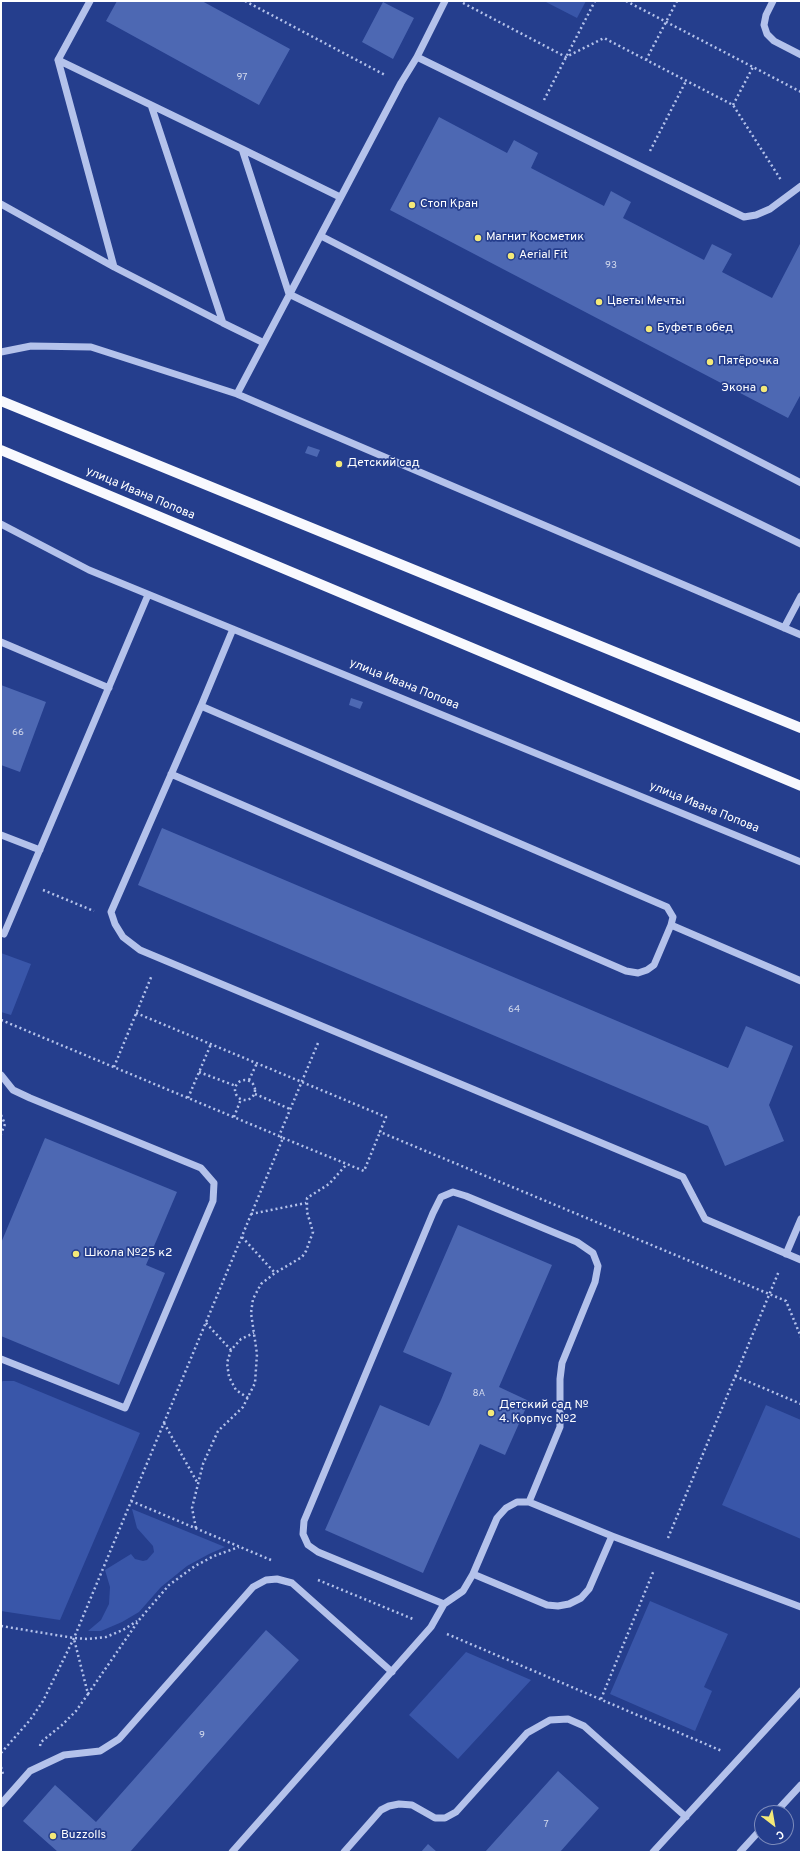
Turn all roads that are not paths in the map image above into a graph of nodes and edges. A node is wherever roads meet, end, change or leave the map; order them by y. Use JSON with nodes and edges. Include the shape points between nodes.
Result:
{"nodes":[{"id":1,"x":90,"y":1,"type":"edge"},
{"id":2,"x":445,"y":1,"type":"edge"},
{"id":3,"x":773,"y":1,"type":"edge"},
{"id":4,"x":801,"y":55,"type":"edge"},
{"id":5,"x":417,"y":57,"type":"junction"},
{"id":6,"x":58,"y":60,"type":"junction"},
{"id":7,"x":151,"y":105,"type":"junction"},
{"id":8,"x":242,"y":149,"type":"junction"},
{"id":9,"x":801,"y":186,"type":"edge"},
{"id":10,"x":340,"y":197,"type":"junction"},
{"id":11,"x":1,"y":204,"type":"edge"},
{"id":12,"x":321,"y":236,"type":"junction"},
{"id":13,"x":114,"y":267,"type":"junction"},
{"id":14,"x":289,"y":294,"type":"junction"},
{"id":15,"x":223,"y":323,"type":"junction"},
{"id":16,"x":264,"y":343,"type":"junction"},
{"id":17,"x":1,"y":352,"type":"edge"},
{"id":18,"x":237,"y":394,"type":"junction"},
{"id":19,"x":1,"y":401,"type":"edge"},
{"id":20,"x":1,"y":450,"type":"edge"},
{"id":21,"x":801,"y":483,"type":"edge"},
{"id":22,"x":1,"y":524,"type":"edge"},
{"id":23,"x":801,"y":544,"type":"edge"},
{"id":24,"x":148,"y":595,"type":"junction"},
{"id":25,"x":801,"y":596,"type":"edge"},
{"id":26,"x":784,"y":628,"type":"junction"},
{"id":27,"x":232,"y":629,"type":"junction"},
{"id":28,"x":801,"y":635,"type":"edge"},
{"id":29,"x":1,"y":642,"type":"edge"},
{"id":30,"x":109,"y":688,"type":"junction"},
{"id":31,"x":201,"y":706,"type":"junction"},
{"id":32,"x":801,"y":728,"type":"edge"},
{"id":33,"x":171,"y":774,"type":"junction"},
{"id":34,"x":801,"y":786,"type":"edge"},
{"id":35,"x":1,"y":835,"type":"edge"},
{"id":36,"x":40,"y":850,"type":"junction"},
{"id":37,"x":801,"y":862,"type":"edge"},
{"id":38,"x":671,"y":925,"type":"junction"},
{"id":39,"x":4,"y":934,"type":"dead end"},
{"id":40,"x":801,"y":982,"type":"edge"},
{"id":41,"x":1,"y":1075,"type":"edge"},
{"id":42,"x":801,"y":1219,"type":"edge"},
{"id":43,"x":786,"y":1254,"type":"junction"},
{"id":44,"x":801,"y":1260,"type":"edge"},
{"id":45,"x":1,"y":1360,"type":"edge"},
{"id":46,"x":529,"y":1502,"type":"junction"},
{"id":47,"x":612,"y":1536,"type":"junction"},
{"id":48,"x":473,"y":1574,"type":"junction"},
{"id":49,"x":444,"y":1604,"type":"junction"},
{"id":50,"x":801,"y":1607,"type":"edge"},
{"id":51,"x":392,"y":1672,"type":"junction"},
{"id":52,"x":801,"y":1691,"type":"edge"},
{"id":53,"x":801,"y":1785,"type":"edge"},
{"id":54,"x":1,"y":1804,"type":"edge"},
{"id":55,"x":783,"y":1805,"type":"edge"},
{"id":56,"x":686,"y":1817,"type":"junction"},
{"id":57,"x":754,"y":1837,"type":"edge"},
{"id":58,"x":232,"y":1852,"type":"edge"},
{"id":59,"x":344,"y":1852,"type":"edge"},
{"id":60,"x":653,"y":1852,"type":"edge"},
{"id":61,"x":740,"y":1852,"type":"edge"}],
"edges":[{"from":1,"to":6,"type":"street"},
{"from":2,"to":5,"type":"street"},
{"from":3,"to":4,"type":"street","via":[[764,25],[767,34],[774,41]]},
{"from":5,"to":9,"type":"street","via":[[744,217],[770,209]]},
{"from":5,"to":10,"type":"street"},
{"from":6,"to":7,"type":"street"},
{"from":6,"to":13,"type":"street"},
{"from":7,"to":8,"type":"street"},
{"from":7,"to":15,"type":"street"},
{"from":8,"to":10,"type":"street"},
{"from":8,"to":14,"type":"street"},
{"from":10,"to":12,"type":"street"},
{"from":11,"to":13,"type":"street"},
{"from":12,"to":14,"type":"street"},
{"from":12,"to":21,"type":"street"},
{"from":13,"to":15,"type":"street"},
{"from":14,"to":16,"type":"street"},
{"from":14,"to":23,"type":"street"},
{"from":15,"to":16,"type":"street"},
{"from":16,"to":18,"type":"street"},
{"from":17,"to":18,"type":"street","via":[[31,346],[91,347]]},
{"from":18,"to":26,"type":"street"},
{"from":19,"to":32,"type":"main road"},
{"from":20,"to":34,"type":"main road","name":"улица Ивана Попова"},
{"from":22,"to":24,"type":"street","name":"улица Ивана Попова","via":[[89,570]]},
{"from":24,"to":27,"type":"street","name":"улица Ивана Попова"},
{"from":24,"to":30,"type":"street"},
{"from":25,"to":26,"type":"street"},
{"from":26,"to":28,"type":"street"},
{"from":27,"to":31,"type":"street"},
{"from":27,"to":37,"type":"street","name":"улица Ивана Попова"},
{"from":29,"to":30,"type":"street"},
{"from":30,"to":36,"type":"street"},
{"from":31,"to":33,"type":"street"},
{"from":31,"to":38,"type":"street","via":[[667,907],[673,917]]},
{"from":33,"to":38,"type":"street","via":[[626,971],[638,973],[654,965]]},
{"from":33,"to":43,"type":"street","via":[[111,912],[123,937],[140,950],[683,1178],[705,1219]]},
{"from":35,"to":36,"type":"street"},
{"from":36,"to":39,"type":"street"},
{"from":38,"to":40,"type":"street"},
{"from":41,"to":45,"type":"street","via":[[13,1090],[201,1168],[214,1183],[213,1201],[125,1408]]},
{"from":42,"to":43,"type":"street"},
{"from":43,"to":44,"type":"street"},
{"from":46,"to":47,"type":"street"},
{"from":46,"to":48,"type":"street","via":[[516,1502],[497,1518]]},
{"from":46,"to":49,"type":"street","via":[[560,1428],[562,1363],[595,1282],[598,1266],[593,1253],[577,1242],[453,1192],[442,1197],[433,1213],[304,1521],[303,1534],[308,1544],[318,1552]]},
{"from":47,"to":48,"type":"street","via":[[589,1589],[581,1598],[569,1604],[548,1605]]},
{"from":47,"to":50,"type":"street"},
{"from":48,"to":49,"type":"street","via":[[463,1591]]},
{"from":49,"to":51,"type":"street","via":[[431,1627]]},
{"from":51,"to":54,"type":"street","via":[[292,1583],[277,1579],[266,1580],[253,1587],[119,1739],[100,1751],[64,1754],[30,1771]]},
{"from":51,"to":58,"type":"street"},
{"from":52,"to":56,"type":"street"},
{"from":53,"to":55,"type":"street"},
{"from":56,"to":59,"type":"street","via":[[584,1726],[568,1719],[550,1720],[527,1733],[456,1812],[444,1818],[435,1818],[412,1805],[389,1806],[381,1810]]},
{"from":56,"to":60,"type":"street"},
{"from":57,"to":61,"type":"street"}]}
